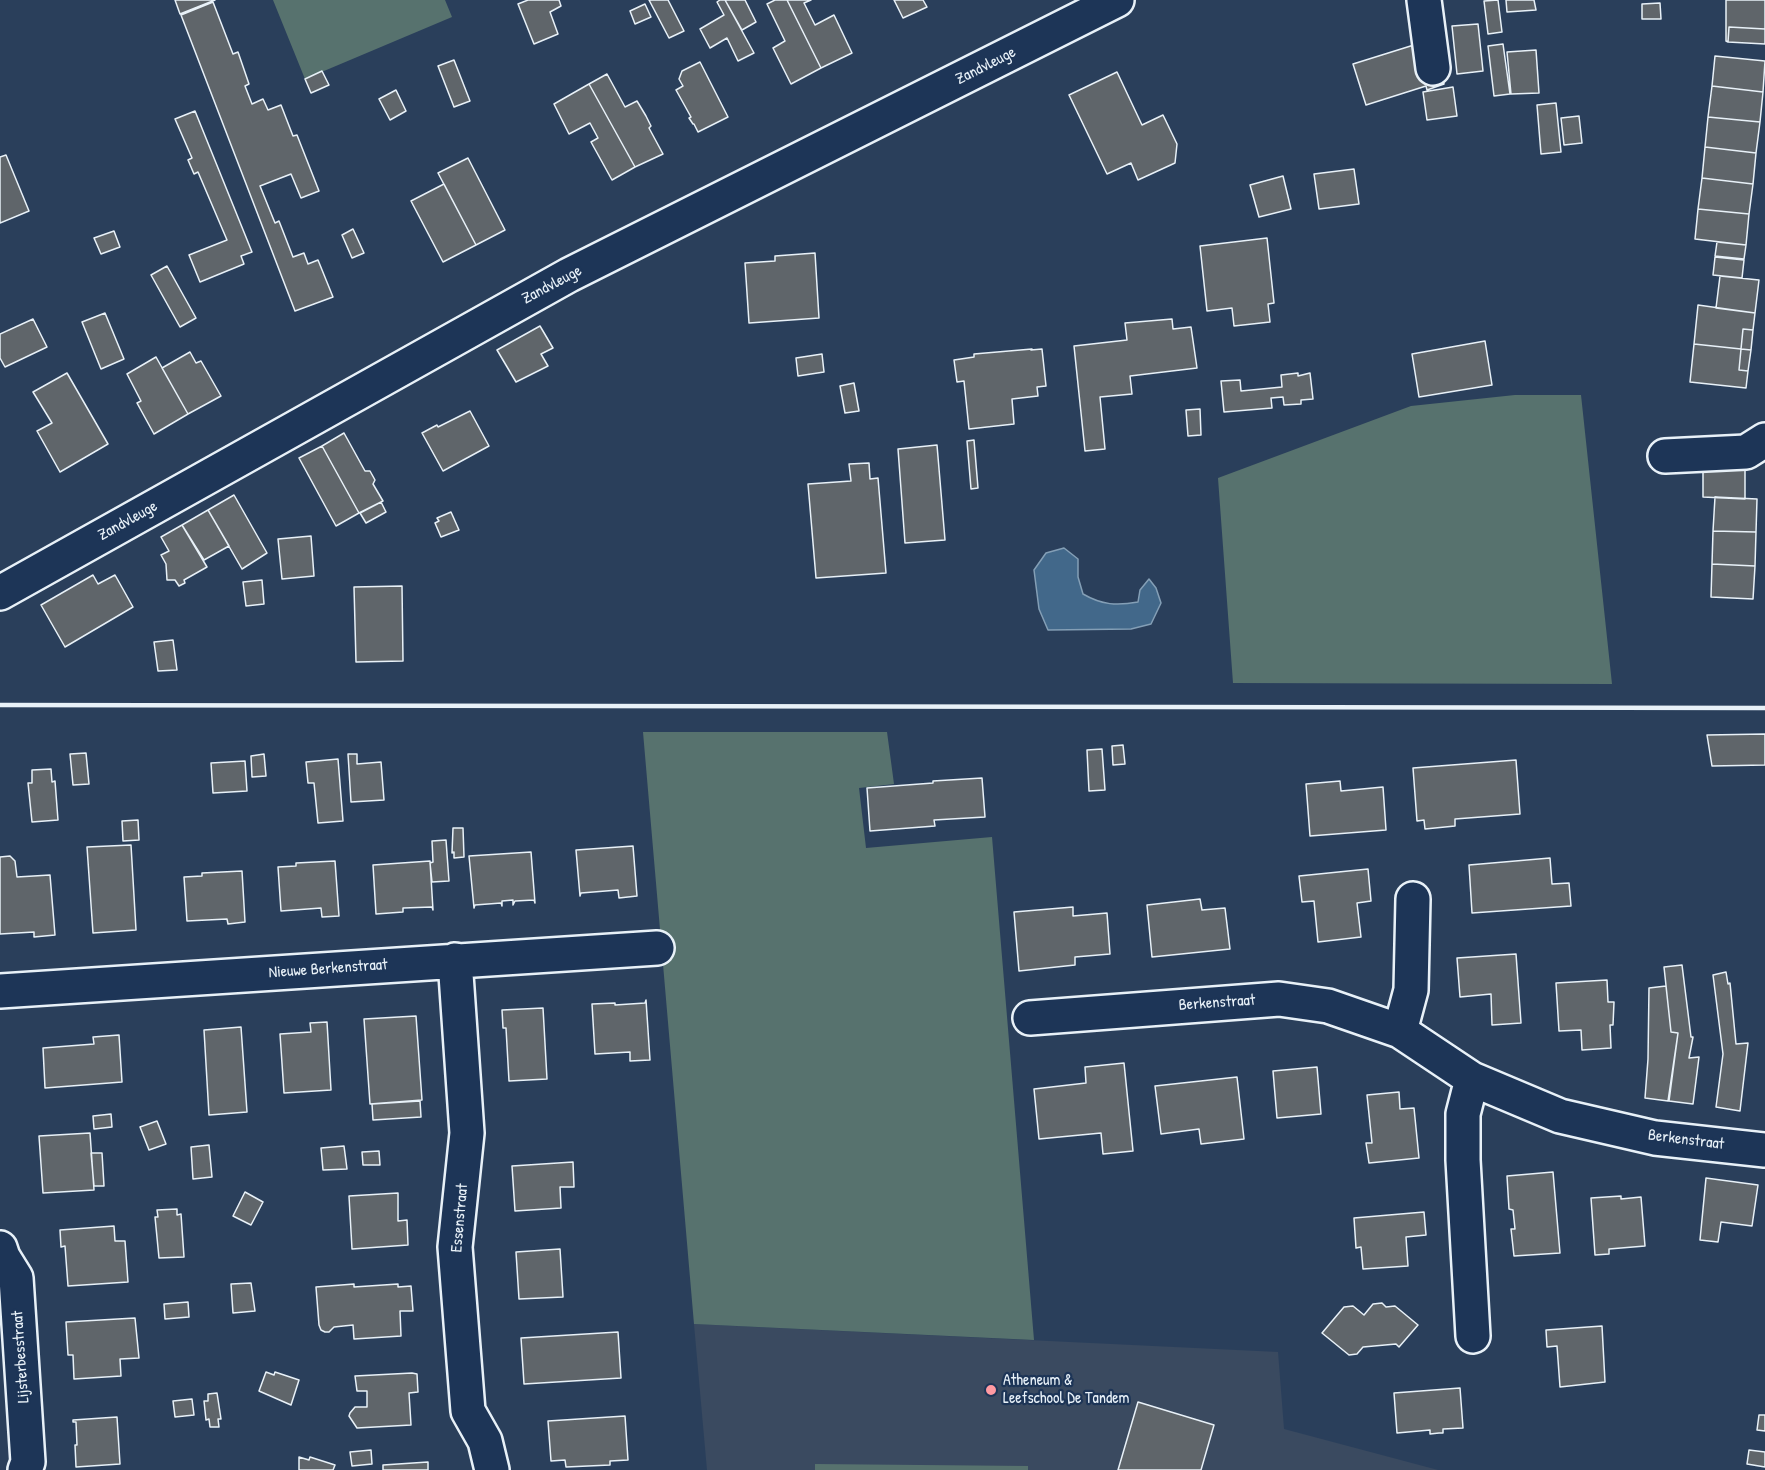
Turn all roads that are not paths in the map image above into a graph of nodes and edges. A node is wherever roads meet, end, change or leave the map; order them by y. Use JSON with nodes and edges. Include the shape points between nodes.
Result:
{"nodes":[{"id":1,"x":1117,"y":0,"type":"edge"},
{"id":2,"x":1424,"y":0,"type":"edge"},
{"id":3,"x":1433,"y":68,"type":"dead end"},
{"id":4,"x":1764,"y":445,"type":"edge"},
{"id":5,"x":1665,"y":456,"type":"dead end"},
{"id":6,"x":0,"y":593,"type":"edge"},
{"id":7,"x":1413,"y":899,"type":"dead end"},
{"id":8,"x":657,"y":948,"type":"dead end"},
{"id":9,"x":455,"y":960,"type":"junction"},
{"id":10,"x":0,"y":991,"type":"edge"},
{"id":11,"x":1030,"y":1018,"type":"dead end"},
{"id":12,"x":1400,"y":1031,"type":"junction"},
{"id":13,"x":1472,"y":1079,"type":"junction"},
{"id":14,"x":1765,"y":1150,"type":"edge"},
{"id":15,"x":0,"y":1248,"type":"edge"},
{"id":16,"x":1473,"y":1336,"type":"dead end"},
{"id":17,"x":26,"y":1470,"type":"edge"},
{"id":18,"x":492,"y":1470,"type":"edge"}],
"edges":[{"from":1,"to":6,"type":"street","name":"Zandvleuge","via":[[569,275]]},
{"from":2,"to":3,"type":"street"},
{"from":4,"to":5,"type":"street","via":[[1746,452]]},
{"from":7,"to":12,"type":"street","via":[[1411,990]]},
{"from":8,"to":9,"type":"street","name":"Nieuwe Berkenstraat"},
{"from":9,"to":10,"type":"street","name":"Nieuwe Berkenstraat"},
{"from":9,"to":18,"type":"street","name":"Essenstraat","via":[[467,1133],[455,1247],[468,1411],[485,1441]]},
{"from":11,"to":12,"type":"street","name":"Berkenstraat","via":[[1279,999],[1328,1006]]},
{"from":12,"to":13,"type":"street","name":"Berkenstraat"},
{"from":13,"to":14,"type":"street","name":"Berkenstraat","via":[[1560,1116],[1656,1138]]},
{"from":13,"to":16,"type":"street","via":[[1463,1114],[1463,1160]]},
{"from":15,"to":17,"type":"street","name":"Lijsterbesstraat","via":[[16,1278]]}]}
